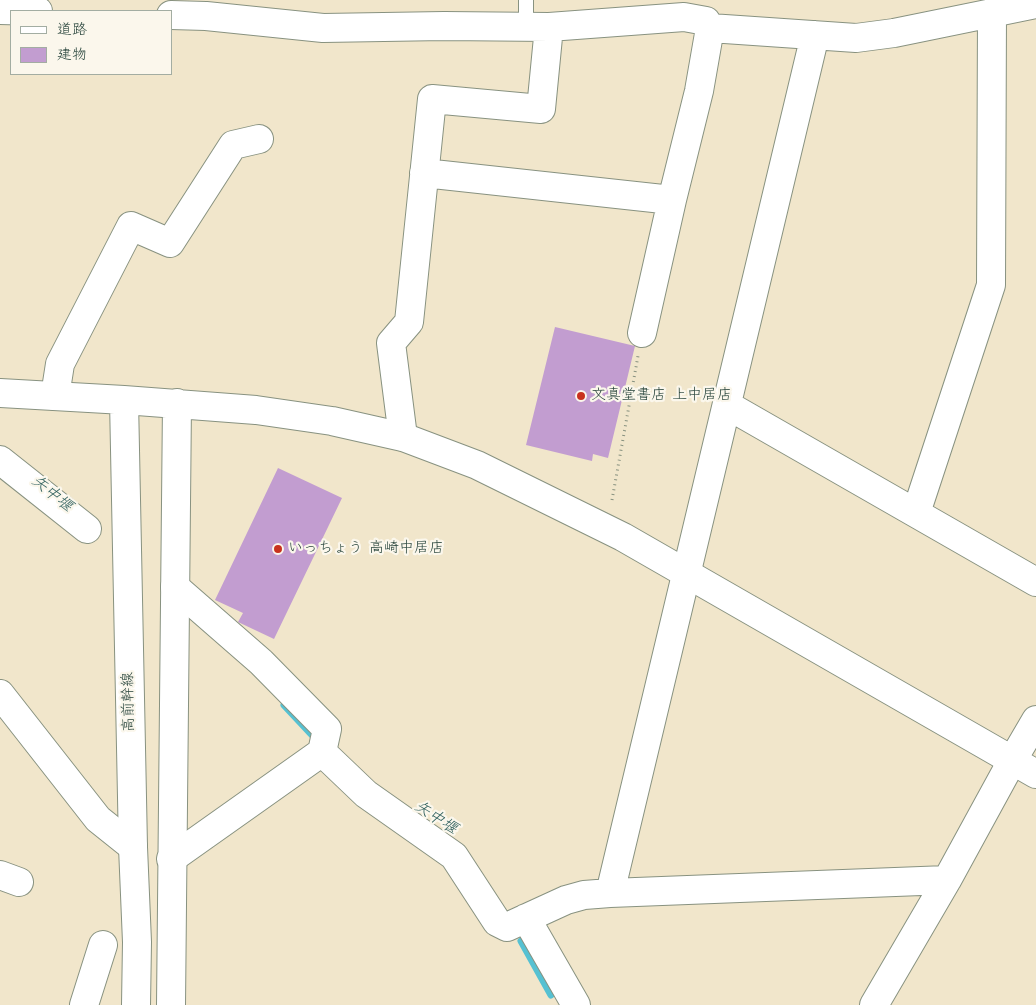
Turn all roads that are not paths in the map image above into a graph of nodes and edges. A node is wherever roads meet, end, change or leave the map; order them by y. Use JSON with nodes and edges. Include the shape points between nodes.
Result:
{"nodes":[{"id":1,"x":1036,"y":4,"type":"edge"},
{"id":2,"x":992,"y":13,"type":"junction"},
{"id":3,"x":172,"y":15,"type":"edge"},
{"id":4,"x":534,"y":18,"type":"edge"},
{"id":5,"x":710,"y":28,"type":"junction"},
{"id":6,"x":815,"y":36,"type":"junction"},
{"id":7,"x":259,"y":139,"type":"dead end"},
{"id":8,"x":424,"y":173,"type":"junction"},
{"id":9,"x":672,"y":200,"type":"junction"},
{"id":10,"x":642,"y":333,"type":"road end"},
{"id":11,"x":0,"y":393,"type":"edge"},
{"id":12,"x":55,"y":396,"type":"junction"},
{"id":13,"x":124,"y":400,"type":"junction"},
{"id":14,"x":177,"y":403,"type":"junction"},
{"id":15,"x":727,"y":406,"type":"junction"},
{"id":16,"x":404,"y":437,"type":"junction"},
{"id":17,"x":0,"y":460,"type":"edge"},
{"id":18,"x":916,"y":513,"type":"junction"},
{"id":19,"x":87,"y":529,"type":"dead end"},
{"id":20,"x":686,"y":574,"type":"junction"},
{"id":21,"x":1036,"y":582,"type":"edge"},
{"id":22,"x":175,"y":587,"type":"junction"},
{"id":23,"x":0,"y":694,"type":"edge"},
{"id":24,"x":1036,"y":720,"type":"edge"},
{"id":25,"x":322,"y":752,"type":"junction"},
{"id":26,"x":1012,"y":761,"type":"junction"},
{"id":27,"x":1036,"y":774,"type":"edge"},
{"id":28,"x":133,"y":848,"type":"junction"},
{"id":29,"x":171,"y":859,"type":"junction"},
{"id":30,"x":947,"y":880,"type":"junction"},
{"id":31,"x":610,"y":893,"type":"junction"},
{"id":32,"x":526,"y":918,"type":"junction"},
{"id":33,"x":103,"y":945,"type":"dead end"},
{"id":34,"x":573,"y":1004,"type":"edge"},
{"id":35,"x":84,"y":1005,"type":"edge"},
{"id":36,"x":136,"y":1005,"type":"edge"},
{"id":37,"x":171,"y":1005,"type":"edge"},
{"id":38,"x":874,"y":1005,"type":"edge"}],
"edges":[{"from":1,"to":2,"type":"street"},
{"from":2,"to":6,"type":"street","via":[[856,38]]},
{"from":2,"to":18,"type":"street","via":[[991,285]]},
{"from":3,"to":4,"type":"street","via":[[324,28],[444,26]]},
{"from":4,"to":5,"type":"street","via":[[684,17],[706,22]]},
{"from":4,"to":8,"type":"street","via":[[541,109],[432,99]]},
{"from":5,"to":6,"type":"street"},
{"from":5,"to":9,"type":"street","via":[[699,90]]},
{"from":6,"to":15,"type":"street"},
{"from":7,"to":12,"type":"street","via":[[232,145],[170,243],[131,226],[60,364]]},
{"from":8,"to":9,"type":"street"},
{"from":8,"to":16,"type":"street","via":[[409,322],[391,343]]},
{"from":9,"to":10,"type":"street"},
{"from":11,"to":12,"type":"street"},
{"from":12,"to":13,"type":"street"},
{"from":13,"to":14,"type":"street"},
{"from":13,"to":28,"type":"street","name":"高前幹線"},
{"from":14,"to":16,"type":"street","via":[[332,420]]},
{"from":14,"to":22,"type":"street"},
{"from":15,"to":18,"type":"street"},
{"from":15,"to":20,"type":"street"},
{"from":16,"to":20,"type":"street","via":[[486,470],[597,524]]},
{"from":17,"to":19,"type":"street"},
{"from":18,"to":21,"type":"street"},
{"from":20,"to":26,"type":"street"},
{"from":20,"to":31,"type":"street"},
{"from":22,"to":25,"type":"street","via":[[261,662],[319,720],[327,729]]},
{"from":22,"to":29,"type":"street"},
{"from":23,"to":28,"type":"street","via":[[98,819]]},
{"from":24,"to":26,"type":"street"},
{"from":25,"to":29,"type":"street"},
{"from":25,"to":32,"type":"street","via":[[366,794],[454,856],[498,922],[507,927]]},
{"from":26,"to":27,"type":"street"},
{"from":26,"to":30,"type":"street"},
{"from":28,"to":36,"type":"street","name":"高前幹線"},
{"from":29,"to":37,"type":"street"},
{"from":30,"to":31,"type":"street"},
{"from":30,"to":38,"type":"street"},
{"from":31,"to":32,"type":"street","via":[[566,900]]},
{"from":32,"to":34,"type":"street"},
{"from":33,"to":35,"type":"street"}]}
